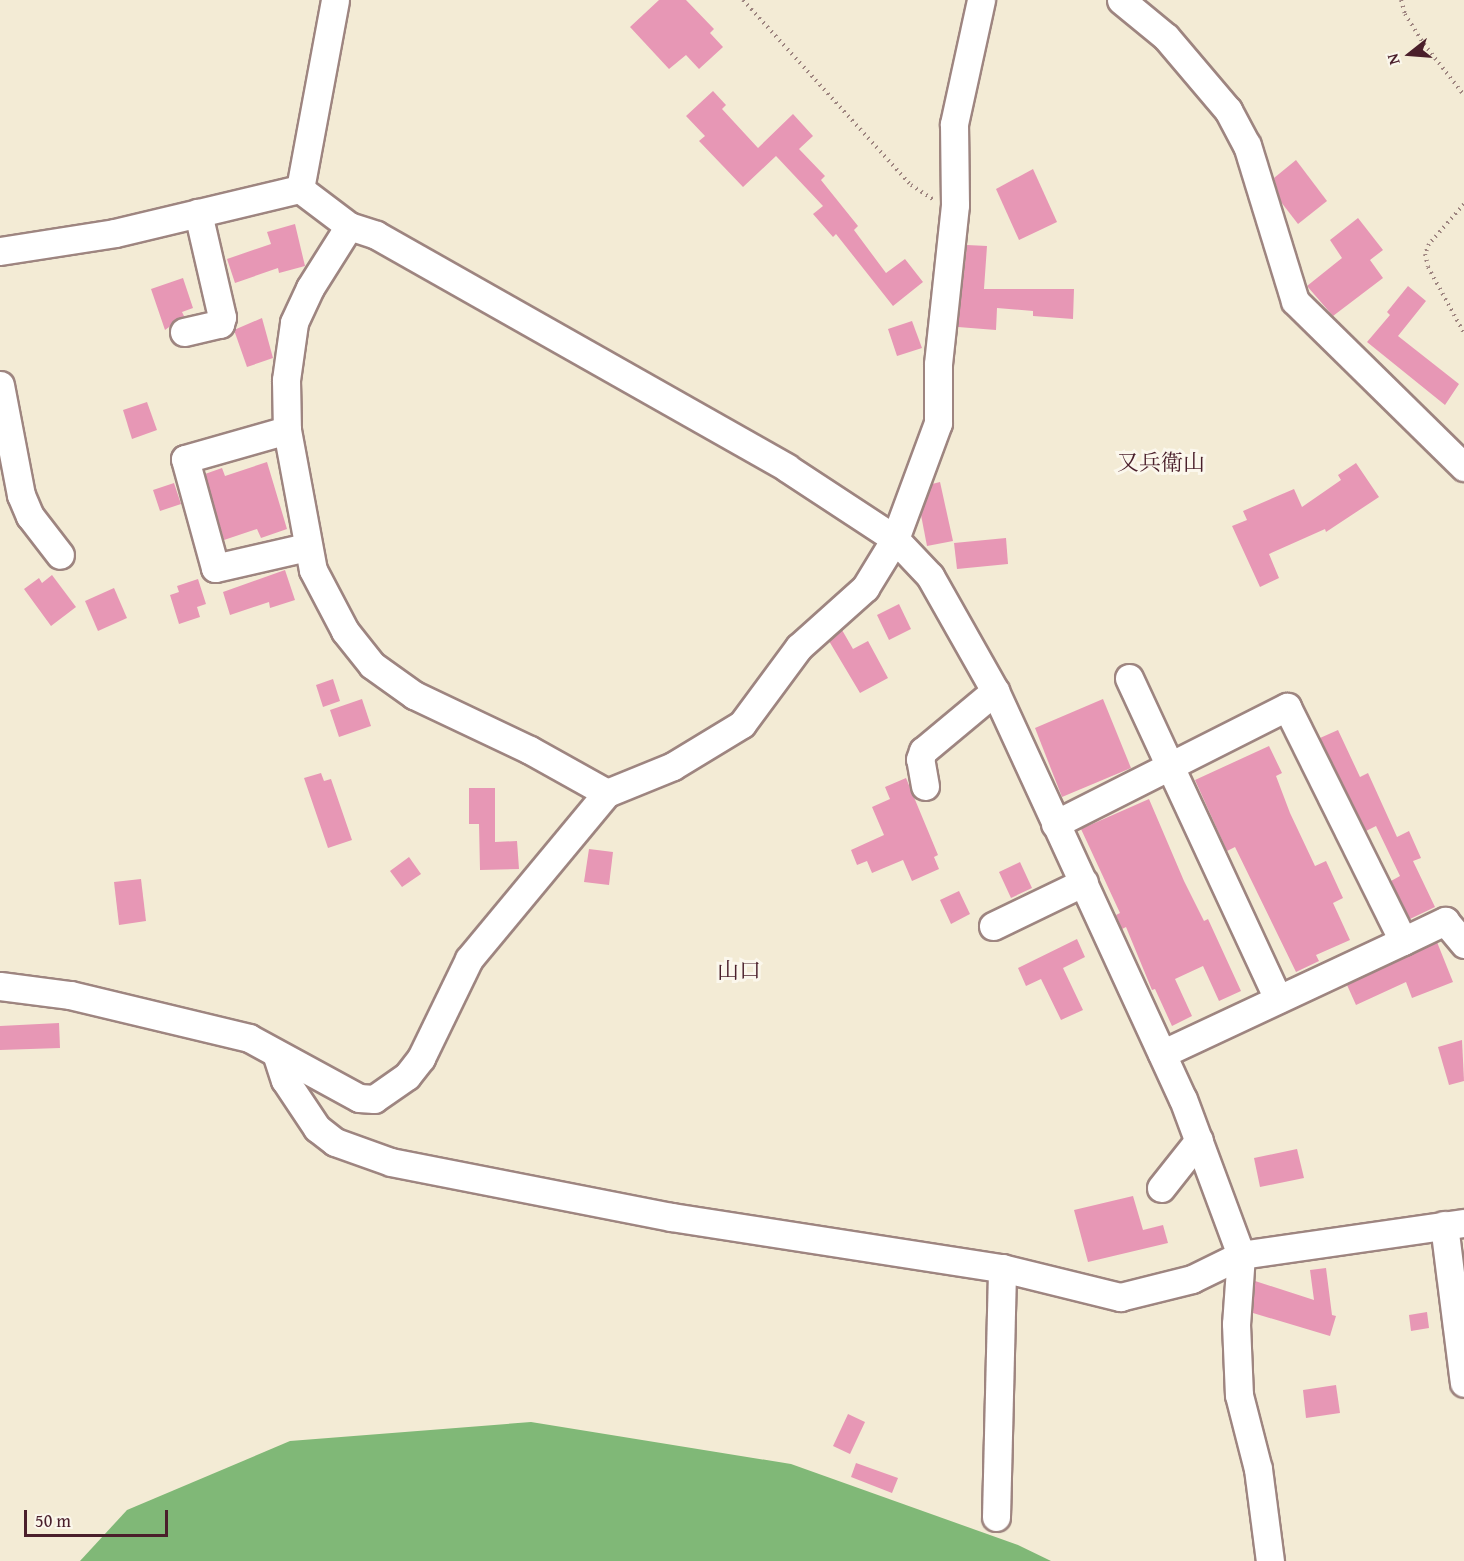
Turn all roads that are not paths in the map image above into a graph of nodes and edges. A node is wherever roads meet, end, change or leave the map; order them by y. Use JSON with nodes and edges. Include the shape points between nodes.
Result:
{"nodes":[{"id":1,"x":335,"y":0,"type":"edge"},
{"id":2,"x":981,"y":0,"type":"edge"},
{"id":3,"x":1121,"y":0,"type":"edge"},
{"id":4,"x":300,"y":189,"type":"junction"},
{"id":5,"x":198,"y":213,"type":"junction"},
{"id":6,"x":349,"y":226,"type":"junction"},
{"id":7,"x":0,"y":251,"type":"edge"},
{"id":8,"x":184,"y":332,"type":"dead end"},
{"id":9,"x":0,"y":385,"type":"edge"},
{"id":10,"x":287,"y":430,"type":"junction"},
{"id":11,"x":5,"y":439,"type":"edge"},
{"id":12,"x":1464,"y":467,"type":"edge"},
{"id":13,"x":895,"y":539,"type":"junction"},
{"id":14,"x":307,"y":546,"type":"junction"},
{"id":15,"x":60,"y":555,"type":"dead end"},
{"id":16,"x":1129,"y":678,"type":"dead end"},
{"id":17,"x":995,"y":692,"type":"junction"},
{"id":18,"x":1171,"y":767,"type":"junction"},
{"id":19,"x":925,"y":786,"type":"dead end"},
{"id":20,"x":607,"y":793,"type":"junction"},
{"id":21,"x":1055,"y":824,"type":"junction"},
{"id":22,"x":1084,"y":882,"type":"junction"},
{"id":23,"x":993,"y":926,"type":"dead end"},
{"id":24,"x":1402,"y":941,"type":"junction"},
{"id":25,"x":1464,"y":944,"type":"edge"},
{"id":26,"x":0,"y":986,"type":"edge"},
{"id":27,"x":1278,"y":999,"type":"junction"},
{"id":28,"x":1162,"y":1054,"type":"junction"},
{"id":29,"x":277,"y":1056,"type":"junction"},
{"id":30,"x":1199,"y":1140,"type":"junction"},
{"id":31,"x":1161,"y":1188,"type":"dead end"},
{"id":32,"x":1454,"y":1224,"type":"edge"},
{"id":33,"x":1241,"y":1255,"type":"junction"},
{"id":34,"x":1002,"y":1268,"type":"junction"},
{"id":35,"x":1464,"y":1383,"type":"edge"},
{"id":36,"x":996,"y":1517,"type":"dead end"},
{"id":37,"x":1269,"y":1561,"type":"edge"}],
"edges":[{"from":1,"to":4,"type":"street"},
{"from":2,"to":13,"type":"street","via":[[956,103],[956,205],[938,364],[938,423]]},
{"from":3,"to":12,"type":"street","via":[[1166,37],[1228,111],[1247,145],[1295,301]]},
{"from":4,"to":5,"type":"street"},
{"from":4,"to":6,"type":"street"},
{"from":5,"to":7,"type":"street","via":[[115,233]]},
{"from":5,"to":8,"type":"street","via":[[222,316],[220,324]]},
{"from":6,"to":10,"type":"street","via":[[310,288],[294,323],[286,380]]},
{"from":6,"to":13,"type":"street","via":[[376,235],[787,468]]},
{"from":9,"to":11,"type":"street"},
{"from":10,"to":14,"type":"street"},
{"from":10,"to":14,"type":"street","via":[[185,459],[215,568]]},
{"from":11,"to":15,"type":"street","via":[[30,516]]},
{"from":13,"to":17,"type":"street","via":[[944,594]]},
{"from":13,"to":20,"type":"street","via":[[865,588],[799,647],[742,724],[673,766]]},
{"from":14,"to":20,"type":"street","via":[[312,570],[345,631],[372,665],[414,695],[530,750]]},
{"from":16,"to":18,"type":"street"},
{"from":17,"to":19,"type":"street","via":[[923,751],[920,759]]},
{"from":17,"to":21,"type":"street"},
{"from":18,"to":21,"type":"street"},
{"from":18,"to":24,"type":"street","via":[[1287,708]]},
{"from":18,"to":27,"type":"street"},
{"from":20,"to":29,"type":"street","via":[[469,959],[421,1058],[388,1093],[374,1099],[358,1098]]},
{"from":21,"to":22,"type":"street"},
{"from":22,"to":23,"type":"street"},
{"from":22,"to":28,"type":"street"},
{"from":24,"to":25,"type":"street","via":[[1445,921]]},
{"from":24,"to":27,"type":"street"},
{"from":26,"to":29,"type":"street","via":[[70,994],[168,1016],[249,1038]]},
{"from":27,"to":28,"type":"street"},
{"from":28,"to":30,"type":"street"},
{"from":29,"to":34,"type":"street","via":[[285,1080],[317,1128],[335,1142],[391,1162],[671,1217]]},
{"from":30,"to":31,"type":"street"},
{"from":30,"to":33,"type":"street"},
{"from":32,"to":33,"type":"street"},
{"from":32,"to":35,"type":"street"},
{"from":33,"to":34,"type":"street","via":[[1192,1279],[1120,1297]]},
{"from":33,"to":37,"type":"street","via":[[1236,1324],[1239,1395],[1258,1468]]},
{"from":34,"to":36,"type":"street"}]}
